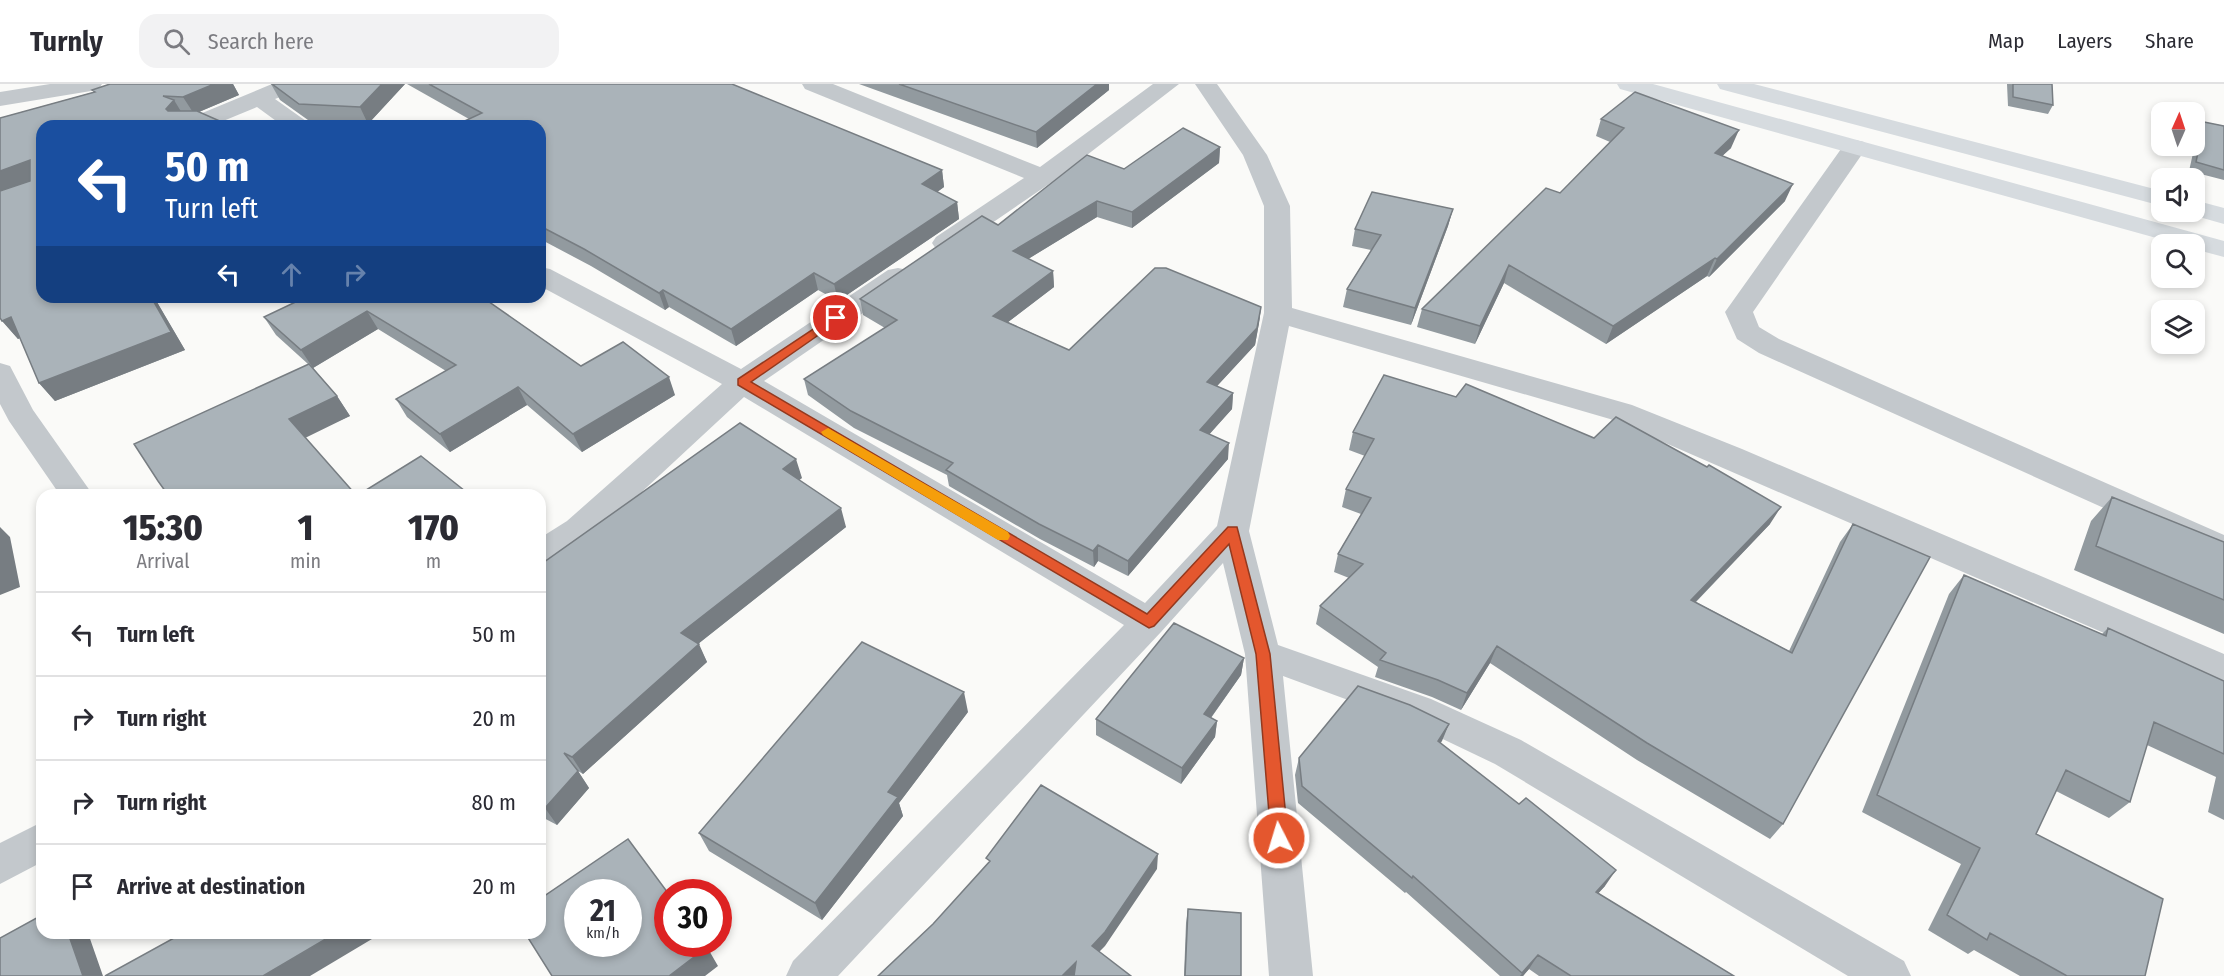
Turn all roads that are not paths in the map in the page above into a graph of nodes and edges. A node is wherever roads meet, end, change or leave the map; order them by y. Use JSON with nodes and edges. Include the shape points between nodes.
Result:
{"nodes":[{"id":1,"x":91,"y":84,"type":"edge"},
{"id":2,"x":292,"y":84,"type":"edge"},
{"id":3,"x":813,"y":84,"type":"edge"},
{"id":4,"x":1168,"y":84,"type":"edge"},
{"id":5,"x":1206,"y":84,"type":"edge"},
{"id":6,"x":1628,"y":84,"type":"edge"},
{"id":7,"x":1728,"y":84,"type":"edge"},
{"id":8,"x":259,"y":98,"type":"junction"},
{"id":9,"x":0,"y":99,"type":"edge"},
{"id":10,"x":206,"y":120,"type":"edge"},
{"id":11,"x":290,"y":120,"type":"edge"},
{"id":12,"x":1855,"y":147,"type":"junction"},
{"id":13,"x":1042,"y":177,"type":"junction"},
{"id":14,"x":2151,"y":196,"type":"edge"},
{"id":15,"x":2205,"y":211,"type":"edge"},
{"id":16,"x":2224,"y":216,"type":"edge"},
{"id":17,"x":2224,"y":249,"type":"edge"},
{"id":18,"x":546,"y":278,"type":"edge"},
{"id":19,"x":1278,"y":313,"type":"junction"},
{"id":20,"x":0,"y":373,"type":"edge"},
{"id":21,"x":742,"y":382,"type":"junction"},
{"id":22,"x":10,"y":416,"type":"edge"},
{"id":23,"x":72,"y":489,"type":"edge"},
{"id":24,"x":1232,"y":531,"type":"junction"},
{"id":25,"x":2224,"y":549,"type":"edge"},
{"id":26,"x":546,"y":550,"type":"edge"},
{"id":27,"x":1149,"y":622,"type":"junction"},
{"id":28,"x":1263,"y":654,"type":"junction"},
{"id":29,"x":2224,"y":670,"type":"edge"},
{"id":30,"x":36,"y":844,"type":"edge"},
{"id":31,"x":0,"y":865,"type":"edge"},
{"id":32,"x":808,"y":976,"type":"edge"},
{"id":33,"x":1291,"y":976,"type":"edge"},
{"id":34,"x":1889,"y":976,"type":"edge"}],
"edges":[{"from":1,"to":9,"type":"street"},
{"from":2,"to":8,"type":"street"},
{"from":3,"to":13,"type":"street"},
{"from":4,"to":13,"type":"street"},
{"from":5,"to":19,"type":"street","via":[[1255,155],[1277,206]]},
{"from":6,"to":12,"type":"main road"},
{"from":7,"to":14,"type":"main road"},
{"from":8,"to":10,"type":"street"},
{"from":8,"to":11,"type":"street"},
{"from":12,"to":17,"type":"main road"},
{"from":12,"to":25,"type":"street","via":[[1739,312],[1747,332],[1769,346]]},
{"from":13,"to":21,"type":"street"},
{"from":15,"to":16,"type":"main road"},
{"from":18,"to":21,"type":"street"},
{"from":19,"to":24,"type":"street"},
{"from":19,"to":29,"type":"street","via":[[1621,412]]},
{"from":20,"to":22,"type":"street"},
{"from":21,"to":26,"type":"street","via":[[579,530]]},
{"from":21,"to":27,"type":"street"},
{"from":22,"to":23,"type":"street"},
{"from":24,"to":27,"type":"street"},
{"from":24,"to":28,"type":"street"},
{"from":27,"to":32,"type":"street"},
{"from":28,"to":33,"type":"street"},
{"from":28,"to":34,"type":"street","via":[[1418,710],[1508,752]]},
{"from":30,"to":31,"type":"street"}]}
